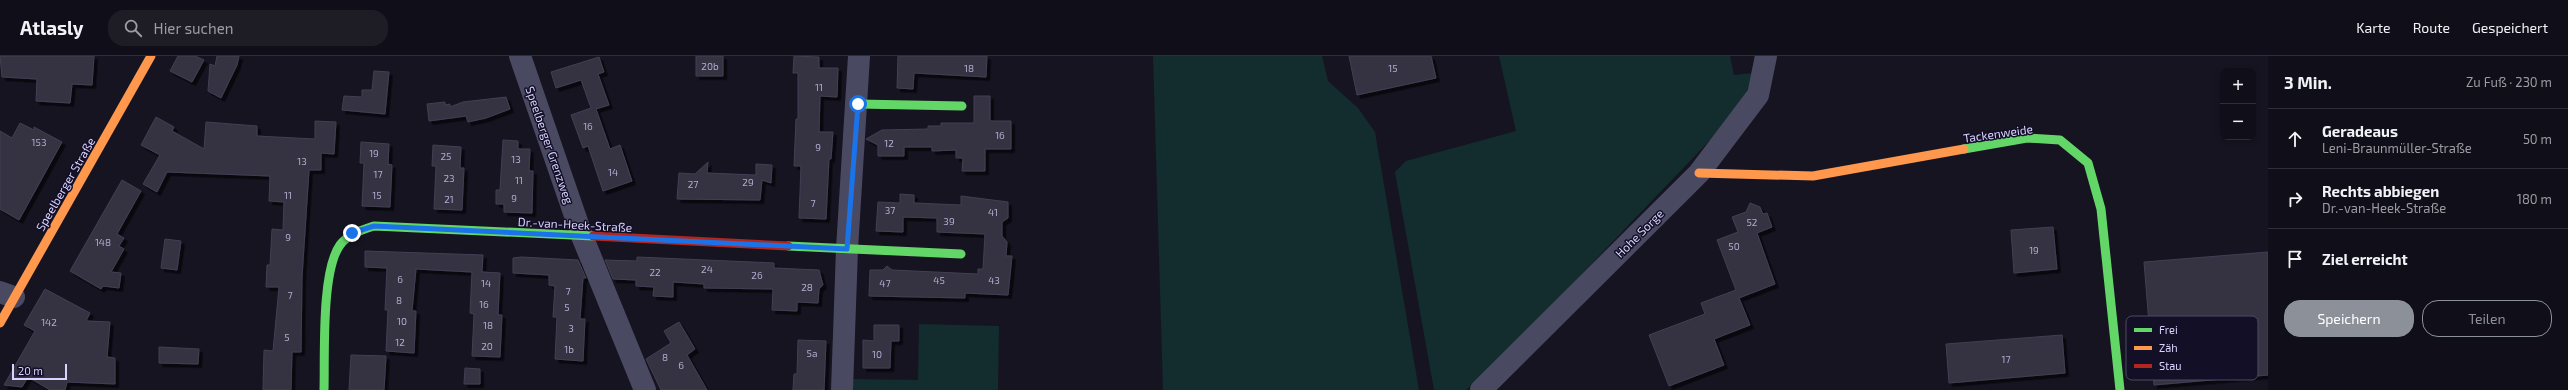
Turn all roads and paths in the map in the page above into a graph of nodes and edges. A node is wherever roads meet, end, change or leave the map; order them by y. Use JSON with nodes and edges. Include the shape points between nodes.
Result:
{"nodes":[{"id":1,"x":151,"y":56,"type":"edge"},
{"id":2,"x":520,"y":56,"type":"edge"},
{"id":3,"x":859,"y":56,"type":"edge"},
{"id":4,"x":1766,"y":56,"type":"edge"},
{"id":5,"x":858,"y":104,"type":"junction"},
{"id":6,"x":962,"y":106,"type":"dead end"},
{"id":7,"x":1699,"y":173,"type":"junction"},
{"id":8,"x":582,"y":236,"type":"junction"},
{"id":9,"x":847,"y":249,"type":"junction"},
{"id":10,"x":961,"y":254,"type":"dead end"},
{"id":11,"x":7,"y":295,"type":"edge"},
{"id":12,"x":0,"y":323,"type":"edge"},
{"id":13,"x":324,"y":390,"type":"edge"},
{"id":14,"x":645,"y":390,"type":"edge"},
{"id":15,"x":842,"y":390,"type":"edge"},
{"id":16,"x":1481,"y":390,"type":"edge"},
{"id":17,"x":2120,"y":390,"type":"edge"}],
"edges":[{"from":1,"to":11,"type":"street","name":"Speelberger Straße"},
{"from":2,"to":8,"type":"street","name":"Speelberger Grenzweg"},
{"from":3,"to":5,"type":"street"},
{"from":4,"to":7,"type":"street","name":"Hohe Sorge","via":[[1758,95]]},
{"from":5,"to":6,"type":"street"},
{"from":5,"to":9,"type":"street"},
{"from":7,"to":16,"type":"street","name":"Hohe Sorge"},
{"from":7,"to":17,"type":"street","name":"Tackenweide","via":[[1813,176],[2027,138],[2060,140],[2088,163],[2101,209]]},
{"from":8,"to":9,"type":"street","name":"Dr.-van-Heek-Straße"},
{"from":8,"to":13,"type":"street","name":"Dr.-van-Heek-Straße","via":[[374,226],[352,233],[337,250],[330,275]]},
{"from":8,"to":14,"type":"street","name":"Speelberger Grenzweg"},
{"from":9,"to":10,"type":"street","name":"Dr.-van-Heek-Straße"},
{"from":9,"to":15,"type":"street"},
{"from":11,"to":12,"type":"street","name":"Speelberger Straße"}]}
